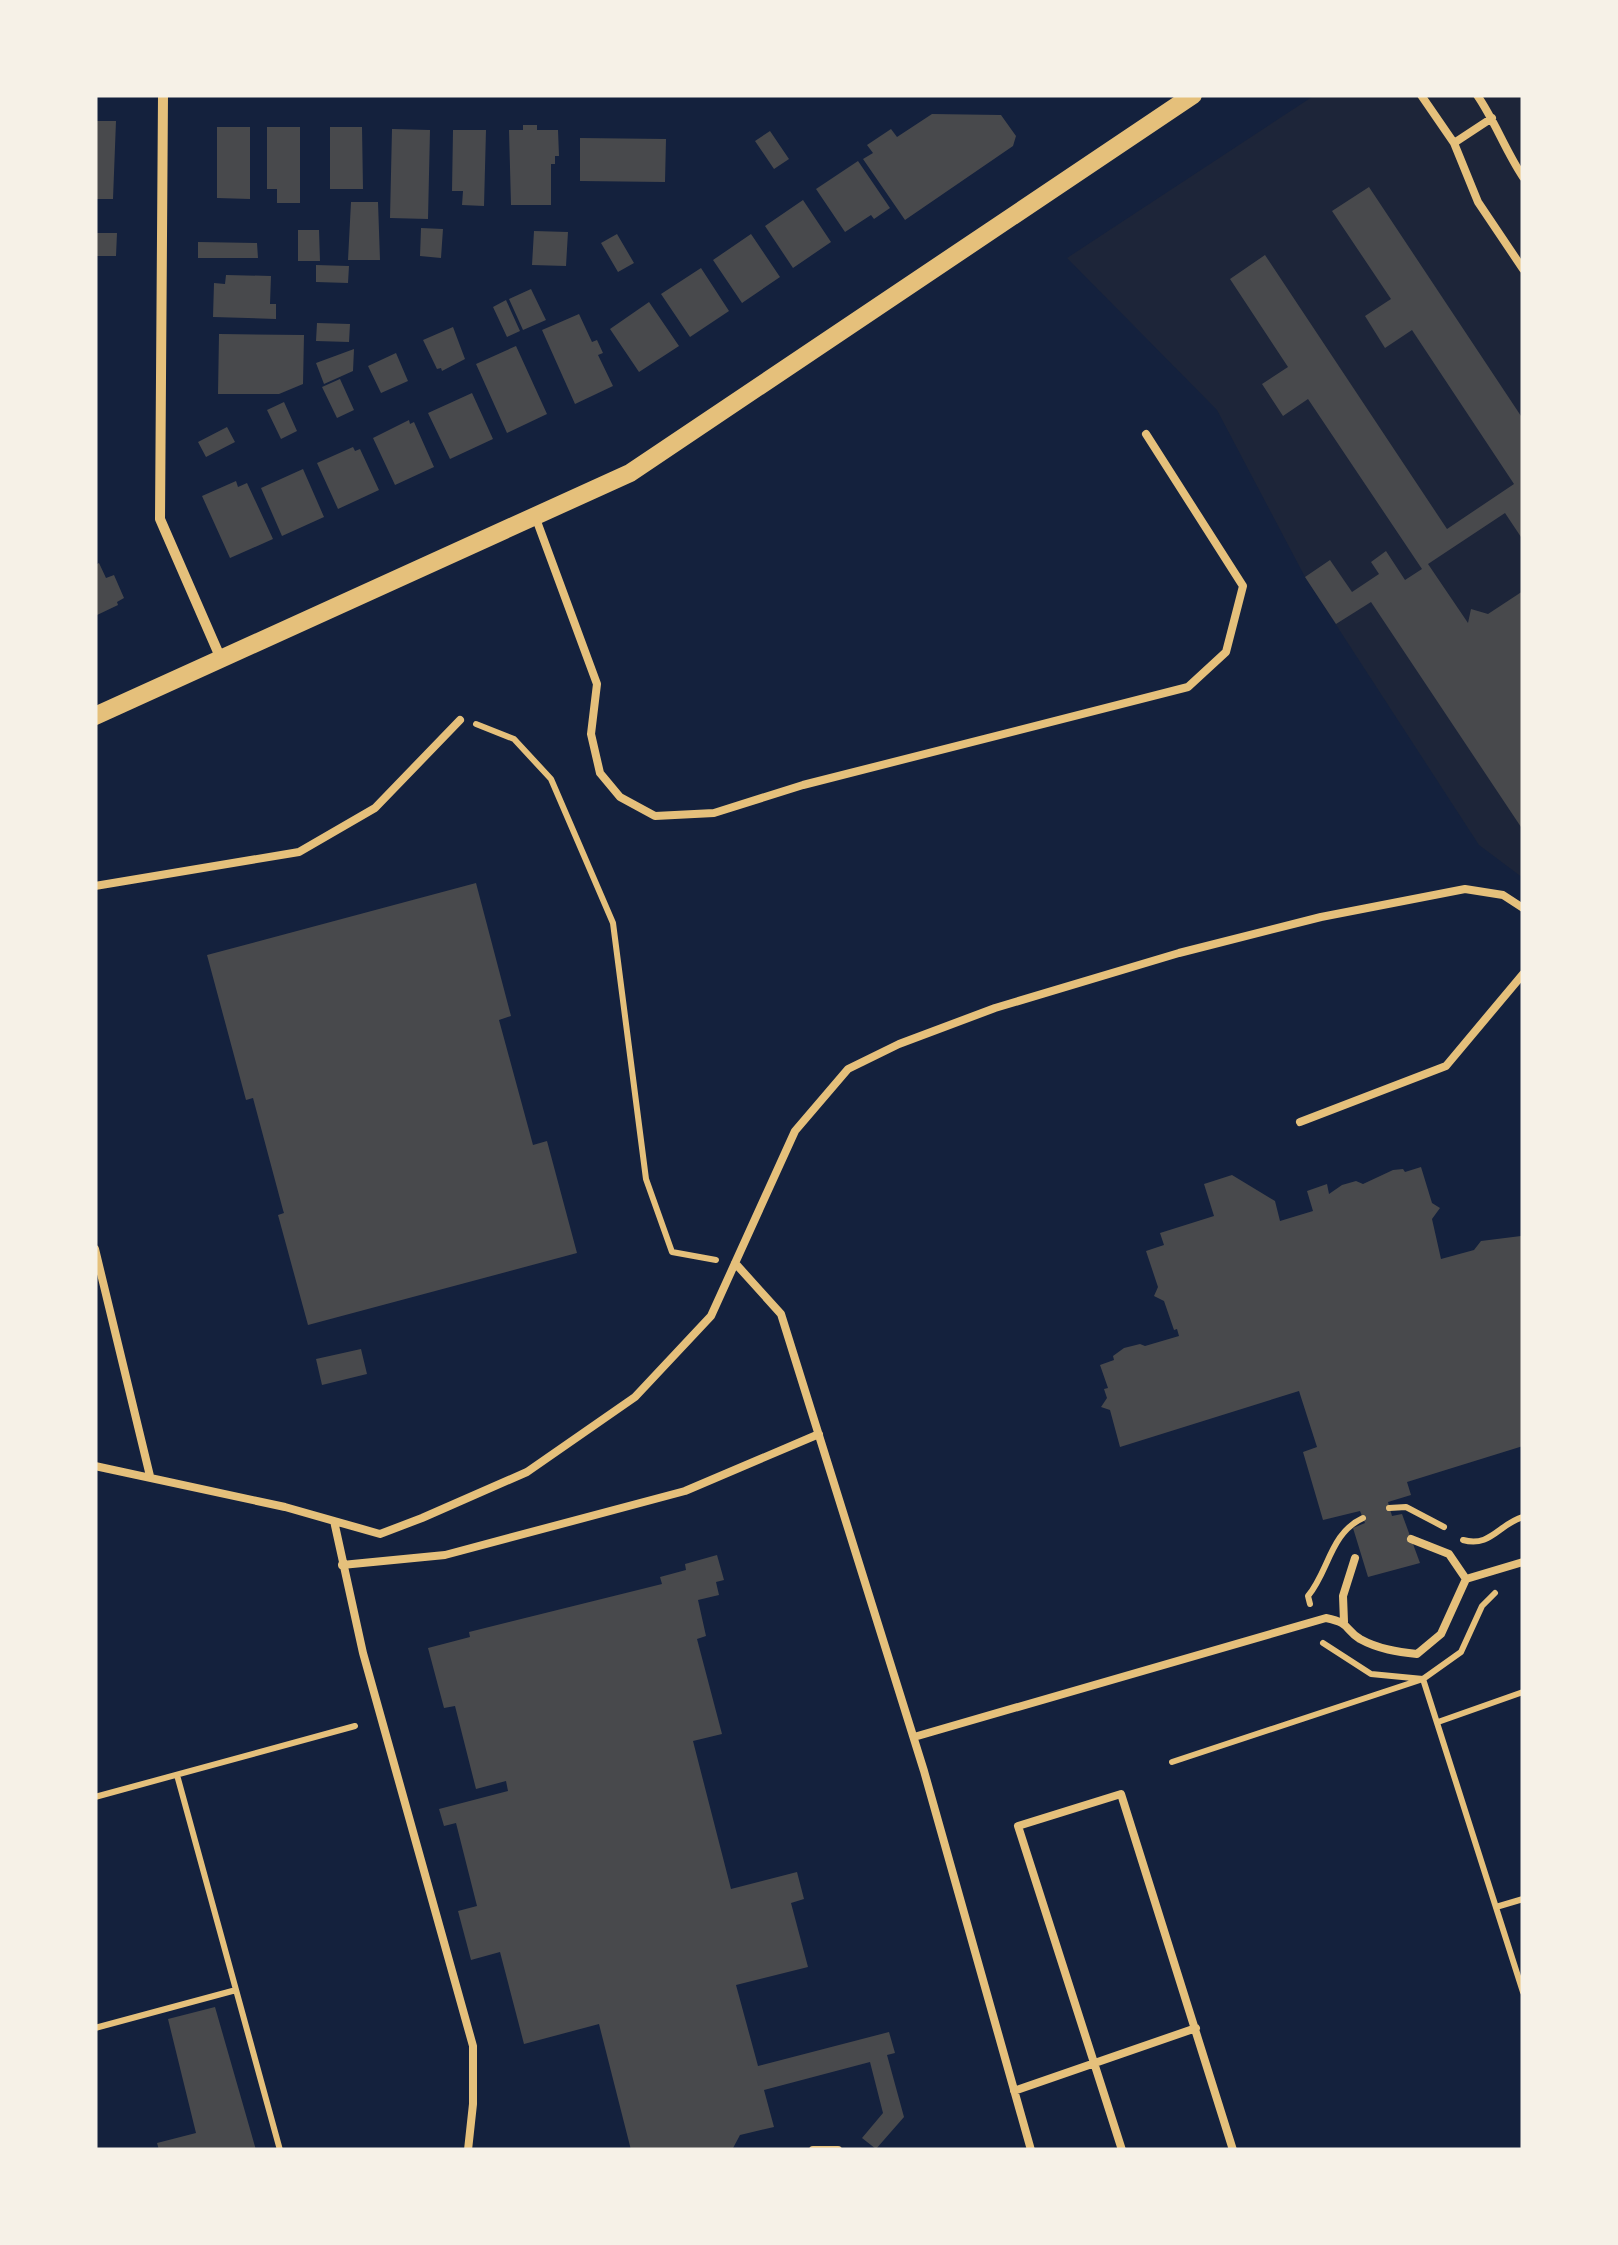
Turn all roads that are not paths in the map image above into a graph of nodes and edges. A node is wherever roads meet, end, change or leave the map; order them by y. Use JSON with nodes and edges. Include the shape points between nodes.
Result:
{"nodes":[{"id":1,"x":162,"y":95,"type":"edge"},
{"id":2,"x":1193,"y":95,"type":"edge"},
{"id":3,"x":1421,"y":95,"type":"edge"},
{"id":4,"x":1477,"y":95,"type":"edge"},
{"id":5,"x":1492,"y":118,"type":"junction"},
{"id":6,"x":1454,"y":142,"type":"junction"},
{"id":7,"x":1523,"y":177,"type":"edge"},
{"id":8,"x":1523,"y":269,"type":"edge"},
{"id":9,"x":1146,"y":434,"type":"dead end"},
{"id":10,"x":535,"y":516,"type":"junction"},
{"id":11,"x":222,"y":659,"type":"junction"},
{"id":12,"x":95,"y":716,"type":"edge"},
{"id":13,"x":460,"y":720,"type":"road end"},
{"id":14,"x":95,"y":886,"type":"edge"},
{"id":15,"x":1523,"y":908,"type":"edge"},
{"id":16,"x":1523,"y":974,"type":"edge"},
{"id":17,"x":1300,"y":1122,"type":"dead end"},
{"id":18,"x":95,"y":1248,"type":"edge"},
{"id":19,"x":735,"y":1263,"type":"junction"},
{"id":20,"x":819,"y":1434,"type":"junction"},
{"id":21,"x":95,"y":1466,"type":"edge"},
{"id":22,"x":150,"y":1476,"type":"junction"},
{"id":23,"x":334,"y":1521,"type":"junction"},
{"id":24,"x":1411,"y":1539,"type":"dead end"},
{"id":25,"x":1355,"y":1558,"type":"dead end"},
{"id":26,"x":1523,"y":1562,"type":"edge"},
{"id":27,"x":342,"y":1565,"type":"junction"},
{"id":28,"x":1466,"y":1579,"type":"junction"},
{"id":29,"x":1344,"y":1622,"type":"junction"},
{"id":30,"x":914,"y":1737,"type":"junction"},
{"id":31,"x":1196,"y":2028,"type":"junction"},
{"id":32,"x":1095,"y":2062,"type":"junction"},
{"id":33,"x":1014,"y":2091,"type":"junction"},
{"id":34,"x":468,"y":2150,"type":"edge"},
{"id":35,"x":813,"y":2150,"type":"edge"},
{"id":36,"x":838,"y":2150,"type":"edge"},
{"id":37,"x":1031,"y":2150,"type":"edge"},
{"id":38,"x":1122,"y":2150,"type":"edge"},
{"id":39,"x":1233,"y":2150,"type":"edge"}],
"edges":[{"from":1,"to":11,"type":"street","via":[[160,518]]},
{"from":2,"to":10,"type":"street","via":[[630,472]]},
{"from":3,"to":6,"type":"lane"},
{"from":4,"to":5,"type":"lane"},
{"from":5,"to":6,"type":"lane"},
{"from":5,"to":7,"type":"lane"},
{"from":6,"to":8,"type":"lane","via":[[1478,202]]},
{"from":9,"to":10,"type":"lane","via":[[1243,586],[1226,652],[1188,688],[803,784],[714,813],[655,816],[620,797],[600,773],[591,734],[597,684]]},
{"from":10,"to":11,"type":"street"},
{"from":11,"to":12,"type":"street"},
{"from":13,"to":14,"type":"lane","via":[[375,808],[299,852]]},
{"from":15,"to":19,"type":"lane","via":[[1503,895],[1465,890],[1322,916],[1179,952],[899,1044],[848,1069],[795,1131]]},
{"from":16,"to":17,"type":"lane","via":[[1446,1066]]},
{"from":18,"to":22,"type":"lane"},
{"from":19,"to":20,"type":"lane","via":[[781,1314]]},
{"from":19,"to":23,"type":"lane","via":[[712,1316],[635,1397],[527,1472],[380,1534]]},
{"from":20,"to":27,"type":"lane","via":[[686,1491],[445,1555]]},
{"from":20,"to":30,"type":"lane"},
{"from":21,"to":22,"type":"lane"},
{"from":22,"to":23,"type":"lane"},
{"from":23,"to":27,"type":"lane"},
{"from":24,"to":28,"type":"lane","via":[[1449,1554]]},
{"from":25,"to":29,"type":"lane","via":[[1343,1596]]},
{"from":26,"to":28,"type":"lane"},
{"from":27,"to":34,"type":"lane","via":[[473,2046]]},
{"from":28,"to":29,"type":"lane","via":[[1441,1634],[1417,1654],[1357,1637]]},
{"from":29,"to":30,"type":"lane","via":[[1326,1618]]},
{"from":30,"to":33,"type":"lane"},
{"from":31,"to":32,"type":"lane"},
{"from":31,"to":32,"type":"lane","via":[[1121,1794],[1018,1826]]},
{"from":31,"to":39,"type":"lane"},
{"from":32,"to":33,"type":"lane"},
{"from":32,"to":38,"type":"lane"},
{"from":33,"to":37,"type":"lane"},
{"from":35,"to":36,"type":"lane"}]}
